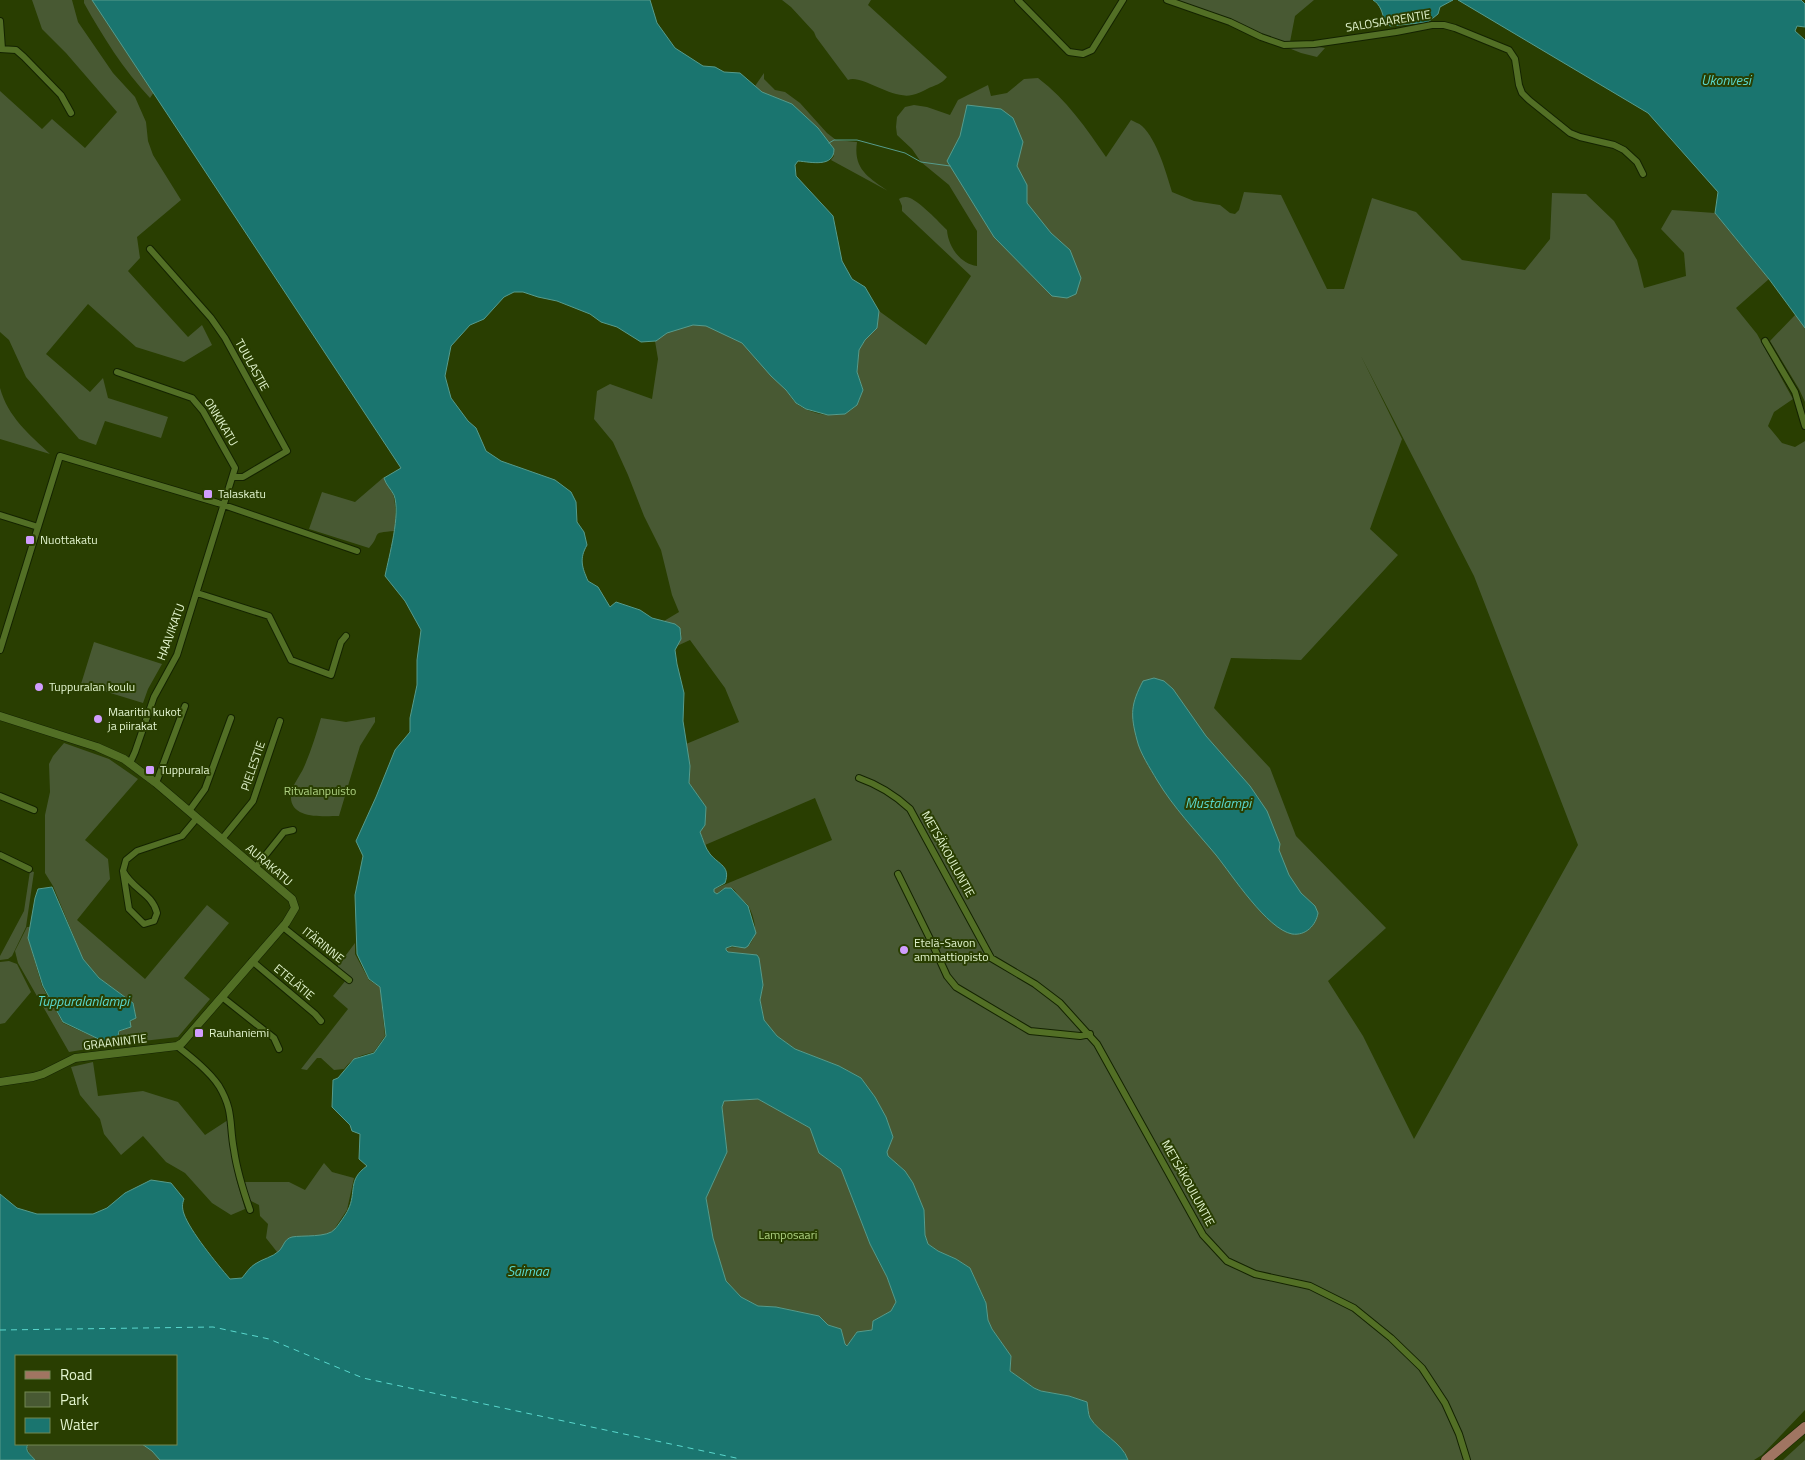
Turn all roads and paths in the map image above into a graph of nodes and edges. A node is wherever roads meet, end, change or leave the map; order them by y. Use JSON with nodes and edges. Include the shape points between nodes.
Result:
{"nodes":[{"id":1,"x":1018,"y":0,"type":"edge"},
{"id":2,"x":1123,"y":0,"type":"edge"},
{"id":3,"x":1167,"y":0,"type":"edge"},
{"id":4,"x":0,"y":21,"type":"edge"},
{"id":5,"x":1,"y":49,"type":"edge"},
{"id":6,"x":71,"y":113,"type":"dead end"},
{"id":7,"x":1643,"y":174,"type":"dead end"},
{"id":8,"x":150,"y":249,"type":"dead end"},
{"id":9,"x":1765,"y":342,"type":"dead end"},
{"id":10,"x":117,"y":372,"type":"dead end"},
{"id":11,"x":1805,"y":426,"type":"edge"},
{"id":12,"x":233,"y":477,"type":"junction"},
{"id":13,"x":224,"y":504,"type":"junction"},
{"id":14,"x":0,"y":514,"type":"edge"},
{"id":15,"x":38,"y":527,"type":"junction"},
{"id":16,"x":356,"y":551,"type":"dead end"},
{"id":17,"x":197,"y":593,"type":"junction"},
{"id":18,"x":346,"y":636,"type":"dead end"},
{"id":19,"x":0,"y":650,"type":"edge"},
{"id":20,"x":185,"y":706,"type":"dead end"},
{"id":21,"x":0,"y":716,"type":"edge"},
{"id":22,"x":231,"y":718,"type":"dead end"},
{"id":23,"x":280,"y":721,"type":"dead end"},
{"id":24,"x":130,"y":763,"type":"junction"},
{"id":25,"x":859,"y":778,"type":"dead end"},
{"id":26,"x":156,"y":783,"type":"junction"},
{"id":27,"x":0,"y":796,"type":"edge"},
{"id":28,"x":34,"y":810,"type":"dead end"},
{"id":29,"x":188,"y":811,"type":"junction"},
{"id":30,"x":197,"y":818,"type":"junction"},
{"id":31,"x":293,"y":830,"type":"dead end"},
{"id":32,"x":222,"y":839,"type":"junction"},
{"id":33,"x":0,"y":855,"type":"edge"},
{"id":34,"x":256,"y":868,"type":"junction"},
{"id":35,"x":29,"y":869,"type":"dead end"},
{"id":36,"x":123,"y":872,"type":"junction"},
{"id":37,"x":898,"y":874,"type":"dead end"},
{"id":38,"x":283,"y":927,"type":"junction"},
{"id":39,"x":252,"y":961,"type":"junction"},
{"id":40,"x":349,"y":980,"type":"dead end"},
{"id":41,"x":222,"y":996,"type":"junction"},
{"id":42,"x":321,"y":1021,"type":"dead end"},
{"id":43,"x":1090,"y":1034,"type":"junction"},
{"id":44,"x":177,"y":1046,"type":"junction"},
{"id":45,"x":279,"y":1048,"type":"dead end"},
{"id":46,"x":0,"y":1082,"type":"edge"},
{"id":47,"x":250,"y":1210,"type":"dead end"},
{"id":48,"x":1805,"y":1427,"type":"edge"},
{"id":49,"x":1467,"y":1460,"type":"edge"},
{"id":50,"x":1766,"y":1460,"type":"edge"}],
"edges":[{"from":1,"to":2,"type":"street","via":[[1069,52],[1083,54],[1092,50]]},
{"from":3,"to":7,"type":"street","name":"SALOSAARENTIE","via":[[1284,45],[1314,44],[1432,25],[1454,28],[1510,50],[1522,93],[1529,100],[1580,138],[1624,150],[1637,162]]},
{"from":4,"to":5,"type":"street"},
{"from":5,"to":6,"type":"street","via":[[16,50],[24,57],[61,95]]},
{"from":8,"to":12,"type":"street","name":"TUULASTIE","via":[[225,338],[287,451],[242,477]]},
{"from":9,"to":11,"type":"street","via":[[1795,392]]},
{"from":10,"to":12,"type":"street","name":"ONKIKATU","via":[[192,398],[203,411],[235,468]]},
{"from":12,"to":13,"type":"street"},
{"from":13,"to":15,"type":"street","via":[[60,456]]},
{"from":13,"to":16,"type":"street"},
{"from":13,"to":17,"type":"street","name":"HAAVIKATU"},
{"from":14,"to":15,"type":"street"},
{"from":15,"to":19,"type":"street"},
{"from":17,"to":18,"type":"street","via":[[269,616],[291,660],[331,675],[341,642]]},
{"from":17,"to":24,"type":"street","name":"HAAVIKATU","via":[[177,655],[154,697]]},
{"from":20,"to":26,"type":"street"},
{"from":21,"to":24,"type":"street","name":"AURAKATU","via":[[97,747]]},
{"from":22,"to":29,"type":"street","via":[[205,789]]},
{"from":23,"to":32,"type":"street","name":"PIELESTIE","via":[[253,801]]},
{"from":24,"to":26,"type":"street","name":"AURAKATU"},
{"from":25,"to":43,"type":"street","name":"METSÄKOULUNTIE","via":[[898,797],[910,809],[991,958],[1060,1003]]},
{"from":26,"to":29,"type":"street","name":"AURAKATU"},
{"from":27,"to":28,"type":"street"},
{"from":29,"to":30,"type":"street","name":"AURAKATU"},
{"from":30,"to":32,"type":"street","name":"AURAKATU"},
{"from":30,"to":36,"type":"street","via":[[182,836],[138,851],[126,860]]},
{"from":31,"to":34,"type":"street","via":[[284,832]]},
{"from":32,"to":34,"type":"street","name":"AURAKATU"},
{"from":33,"to":35,"type":"street"},
{"from":34,"to":38,"type":"street","name":"AURAKATU","via":[[294,902],[294,912]]},
{"from":36,"to":36,"type":"street","via":[[129,909],[144,924],[154,921],[157,913],[154,902],[128,881]]},
{"from":37,"to":43,"type":"street","via":[[947,976],[956,987],[1030,1031]]},
{"from":38,"to":39,"type":"street","name":"AURAKATU"},
{"from":38,"to":40,"type":"street","name":"ITÄRINNE"},
{"from":39,"to":41,"type":"street","name":"AURAKATU"},
{"from":39,"to":42,"type":"street","name":"ETELÄTIE"},
{"from":41,"to":44,"type":"street","name":"AURAKATU","via":[[189,1037]]},
{"from":41,"to":45,"type":"street","via":[[274,1038]]},
{"from":43,"to":49,"type":"street","name":"METSÄKOULUNTIE","via":[[1203,1235],[1227,1261],[1255,1274],[1310,1286],[1354,1308],[1390,1338],[1422,1368],[1445,1402]]},
{"from":44,"to":46,"type":"street","name":"GRAANINTIE","via":[[75,1058],[33,1078]]},
{"from":44,"to":47,"type":"street","via":[[210,1075],[226,1100],[231,1114],[239,1177]]},
{"from":48,"to":50,"type":"main road"}]}
